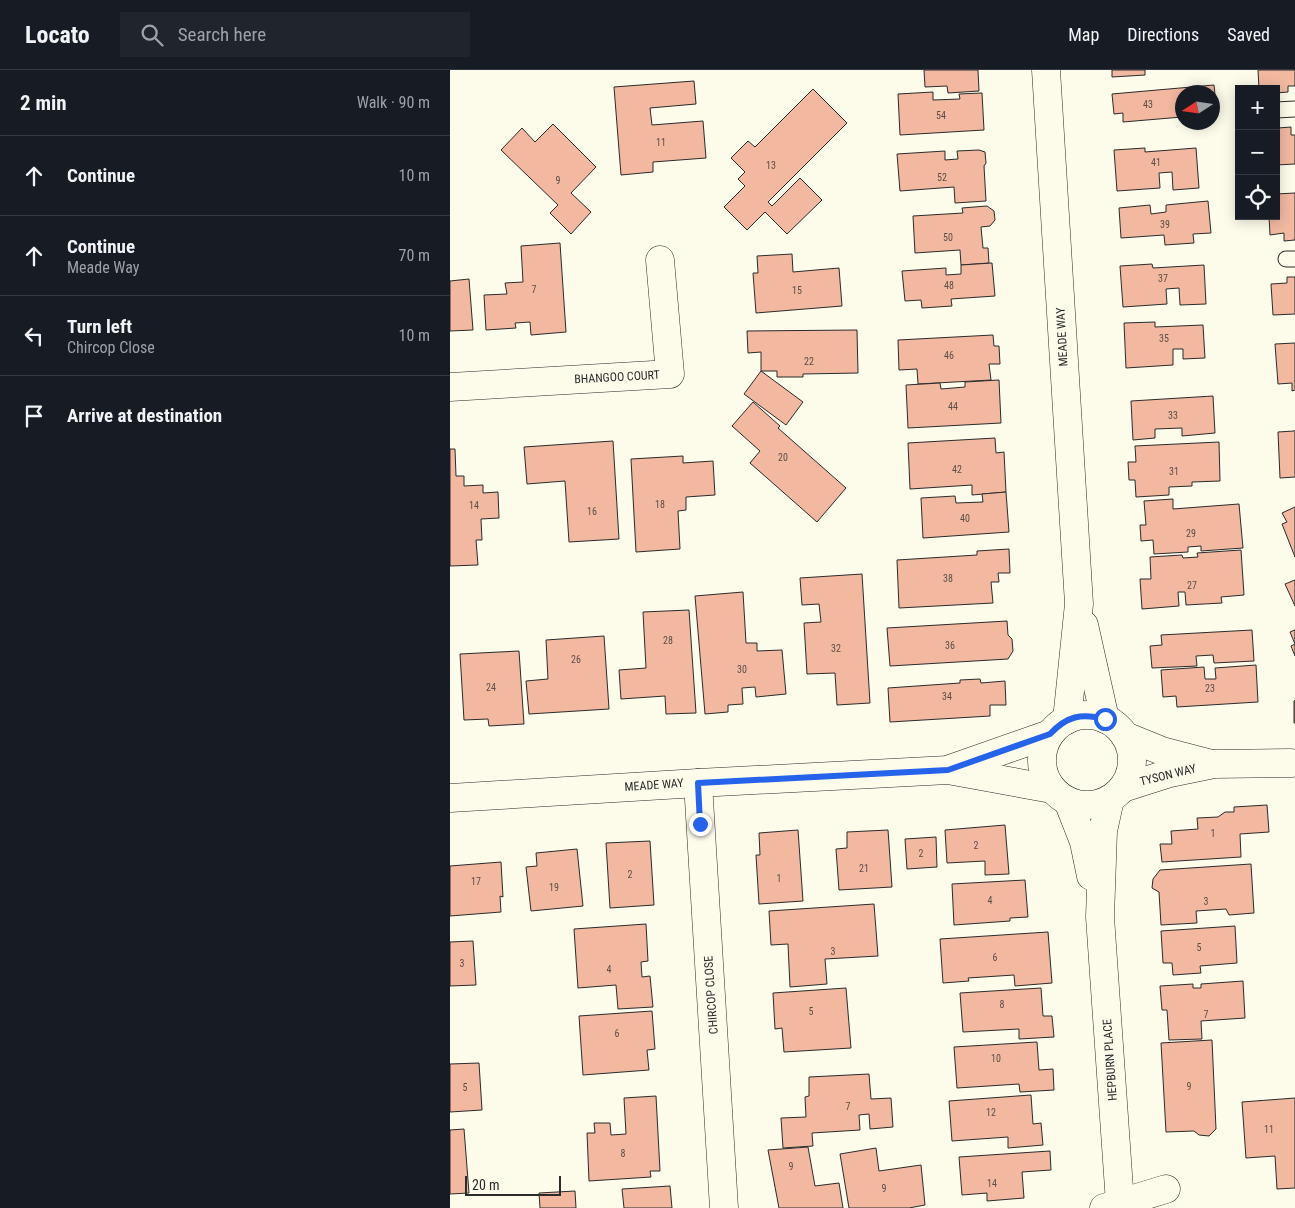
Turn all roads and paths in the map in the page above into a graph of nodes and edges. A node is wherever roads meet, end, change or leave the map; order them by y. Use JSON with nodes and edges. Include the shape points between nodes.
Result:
{"nodes":[{"id":1,"x":1046,"y":70,"type":"edge"},
{"id":2,"x":1295,"y":109,"type":"edge"},
{"id":3,"x":1280,"y":110,"type":"edge"},
{"id":4,"x":660,"y":260,"type":"dead end"},
{"id":5,"x":450,"y":387,"type":"edge"},
{"id":6,"x":1079,"y":604,"type":"junction"},
{"id":7,"x":1058,"y":727,"type":"junction"},
{"id":8,"x":1115,"y":728,"type":"junction"},
{"id":9,"x":1293,"y":762,"type":"edge"},
{"id":10,"x":1214,"y":764,"type":"junction"},
{"id":11,"x":948,"y":770,"type":"junction"},
{"id":12,"x":698,"y":783,"type":"junction"},
{"id":13,"x":1116,"y":793,"type":"junction"},
{"id":14,"x":1060,"y":795,"type":"junction"},
{"id":15,"x":450,"y":798,"type":"edge"},
{"id":16,"x":1100,"y":917,"type":"junction"},
{"id":17,"x":1166,"y":1189,"type":"dead end"},
{"id":18,"x":1112,"y":1205,"type":"edge"},
{"id":19,"x":724,"y":1208,"type":"edge"}],
"edges":[{"from":1,"to":6,"type":"street","name":"MEADE WAY"},
{"from":2,"to":3,"type":"lane"},
{"from":4,"to":5,"type":"street","name":"BHANGOO COURT","via":[[670,374]]},
{"from":6,"to":7,"type":"street","name":"MEADE WAY"},
{"from":6,"to":8,"type":"street","name":"MEADE WAY"},
{"from":7,"to":8,"type":"street","via":[[1080,716],[1092,716]]},
{"from":7,"to":11,"type":"street","name":"MEADE WAY"},
{"from":7,"to":14,"type":"street","via":[[1044,747],[1042,762],[1045,776]]},
{"from":8,"to":10,"type":"street","name":"TYSON WAY","via":[[1162,751]]},
{"from":8,"to":13,"type":"street","via":[[1130,748],[1132,762],[1129,776]]},
{"from":9,"to":10,"type":"street","name":"TYSON WAY"},
{"from":10,"to":13,"type":"street","name":"TYSON WAY","via":[[1170,773]]},
{"from":11,"to":12,"type":"street","name":"MEADE WAY"},
{"from":11,"to":14,"type":"street","name":"MEADE WAY"},
{"from":12,"to":15,"type":"street","name":"MEADE WAY"},
{"from":12,"to":19,"type":"street","name":"CHIRCOP CLOSE"},
{"from":13,"to":14,"type":"street","via":[[1097,804],[1082,805]]},
{"from":13,"to":16,"type":"street","name":"HEPBURN PLACE","via":[[1103,831]]},
{"from":14,"to":16,"type":"street","name":"HEPBURN PLACE","via":[[1084,842]]},
{"from":16,"to":18,"type":"street","name":"HEPBURN PLACE"},
{"from":17,"to":18,"type":"street","name":"HEPBURN PLACE"}]}
